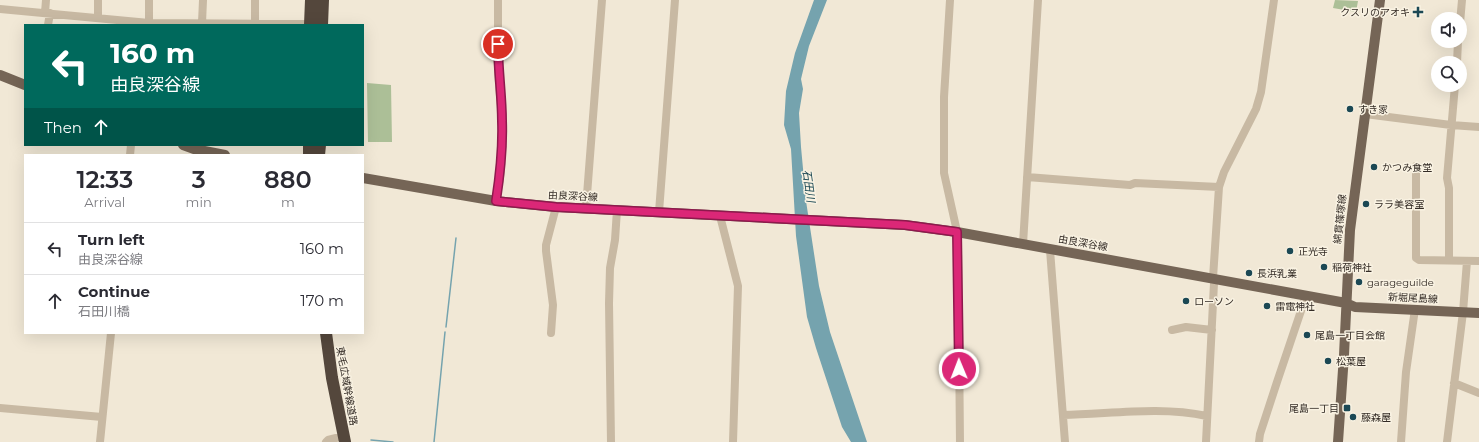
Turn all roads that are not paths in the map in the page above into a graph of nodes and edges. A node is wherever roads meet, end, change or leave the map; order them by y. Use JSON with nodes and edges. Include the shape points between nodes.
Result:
{"nodes":[{"id":1,"x":46,"y":0,"type":"edge"},
{"id":2,"x":98,"y":0,"type":"edge"},
{"id":3,"x":149,"y":0,"type":"edge"},
{"id":4,"x":202,"y":0,"type":"edge"},
{"id":5,"x":256,"y":0,"type":"edge"},
{"id":6,"x":310,"y":0,"type":"edge"},
{"id":7,"x":323,"y":0,"type":"edge"},
{"id":8,"x":498,"y":0,"type":"edge"},
{"id":9,"x":602,"y":0,"type":"edge"},
{"id":10,"x":675,"y":0,"type":"edge"},
{"id":11,"x":950,"y":0,"type":"edge"},
{"id":12,"x":1038,"y":0,"type":"edge"},
{"id":13,"x":1274,"y":0,"type":"edge"},
{"id":14,"x":1380,"y":0,"type":"edge"},
{"id":15,"x":1462,"y":0,"type":"edge"},
{"id":16,"x":0,"y":9,"type":"edge"},
{"id":17,"x":1461,"y":12,"type":"edge"},
{"id":18,"x":48,"y":13,"type":"junction"},
{"id":19,"x":98,"y":18,"type":"junction"},
{"id":20,"x":149,"y":23,"type":"junction"},
{"id":21,"x":202,"y":23,"type":"junction"},
{"id":22,"x":255,"y":23,"type":"junction"},
{"id":23,"x":48,"y":24,"type":"edge"},
{"id":24,"x":310,"y":24,"type":"edge"},
{"id":25,"x":322,"y":24,"type":"edge"},
{"id":26,"x":0,"y":75,"type":"edge"},
{"id":27,"x":24,"y":85,"type":"edge"},
{"id":28,"x":1454,"y":92,"type":"edge"},
{"id":29,"x":1364,"y":114,"type":"junction"},
{"id":30,"x":1451,"y":125,"type":"junction"},
{"id":31,"x":1479,"y":127,"type":"edge"},
{"id":32,"x":186,"y":146,"type":"edge"},
{"id":33,"x":220,"y":154,"type":"edge"},
{"id":34,"x":1416,"y":166,"type":"dead end"},
{"id":35,"x":364,"y":178,"type":"edge"},
{"id":36,"x":1027,"y":178,"type":"junction"},
{"id":37,"x":1219,"y":187,"type":"junction"},
{"id":38,"x":496,"y":201,"type":"junction"},
{"id":39,"x":556,"y":207,"type":"junction"},
{"id":40,"x":586,"y":208,"type":"junction"},
{"id":41,"x":618,"y":210,"type":"junction"},
{"id":42,"x":659,"y":212,"type":"junction"},
{"id":43,"x":720,"y":216,"type":"junction"},
{"id":44,"x":957,"y":232,"type":"junction"},
{"id":45,"x":1022,"y":244,"type":"junction"},
{"id":46,"x":1050,"y":250,"type":"junction"},
{"id":47,"x":1449,"y":260,"type":"junction"},
{"id":48,"x":1467,"y":261,"type":"junction"},
{"id":49,"x":1479,"y":261,"type":"edge"},
{"id":50,"x":1213,"y":278,"type":"junction"},
{"id":51,"x":1306,"y":296,"type":"junction"},
{"id":52,"x":1346,"y":303,"type":"junction"},
{"id":53,"x":1415,"y":309,"type":"junction"},
{"id":54,"x":1463,"y":312,"type":"junction"},
{"id":55,"x":1479,"y":313,"type":"edge"},
{"id":56,"x":1172,"y":330,"type":"dead end"},
{"id":57,"x":1212,"y":330,"type":"junction"},
{"id":58,"x":552,"y":333,"type":"dead end"},
{"id":59,"x":111,"y":334,"type":"edge"},
{"id":60,"x":319,"y":334,"type":"edge"},
{"id":61,"x":326,"y":334,"type":"edge"},
{"id":62,"x":1454,"y":383,"type":"junction"},
{"id":63,"x":1479,"y":393,"type":"edge"},
{"id":64,"x":0,"y":408,"type":"edge"},
{"id":65,"x":1063,"y":415,"type":"junction"},
{"id":66,"x":1207,"y":416,"type":"junction"},
{"id":67,"x":102,"y":418,"type":"junction"},
{"id":68,"x":336,"y":441,"type":"edge"},
{"id":69,"x":100,"y":442,"type":"edge"},
{"id":70,"x":611,"y":442,"type":"edge"},
{"id":71,"x":733,"y":442,"type":"edge"},
{"id":72,"x":960,"y":442,"type":"edge"},
{"id":73,"x":1065,"y":442,"type":"edge"},
{"id":74,"x":1206,"y":442,"type":"edge"},
{"id":75,"x":1260,"y":442,"type":"edge"},
{"id":76,"x":1338,"y":442,"type":"edge"},
{"id":77,"x":1401,"y":442,"type":"edge"},
{"id":78,"x":1447,"y":442,"type":"edge"}],
"edges":[{"from":1,"to":18,"type":"street"},
{"from":2,"to":19,"type":"street"},
{"from":3,"to":20,"type":"street"},
{"from":4,"to":21,"type":"street"},
{"from":5,"to":22,"type":"street"},
{"from":6,"to":24,"type":"highway"},
{"from":7,"to":25,"type":"highway"},
{"from":8,"to":38,"type":"street","via":[[498,72],[502,121],[501,170]]},
{"from":9,"to":40,"type":"street"},
{"from":10,"to":42,"type":"street"},
{"from":11,"to":44,"type":"street","via":[[944,97],[944,173]]},
{"from":12,"to":36,"type":"street"},
{"from":13,"to":37,"type":"street","via":[[1258,103]]},
{"from":14,"to":29,"type":"main road","name":"綿貫篠塚線"},
{"from":15,"to":17,"type":"street"},
{"from":16,"to":18,"type":"street"},
{"from":18,"to":19,"type":"street"},
{"from":18,"to":23,"type":"street"},
{"from":19,"to":20,"type":"street"},
{"from":20,"to":21,"type":"street"},
{"from":21,"to":22,"type":"street"},
{"from":22,"to":24,"type":"street"},
{"from":26,"to":27,"type":"main road"},
{"from":28,"to":30,"type":"street"},
{"from":29,"to":30,"type":"street"},
{"from":29,"to":52,"type":"main road","name":"綿貫篠塚線","via":[[1350,230]]},
{"from":30,"to":31,"type":"street"},
{"from":30,"to":47,"type":"street","via":[[1447,180],[1450,188]]},
{"from":32,"to":33,"type":"main road"},
{"from":34,"to":47,"type":"street","via":[[1416,258]]},
{"from":35,"to":38,"type":"main road","name":"由良深谷線"},
{"from":36,"to":37,"type":"street","via":[[1130,185],[1135,183]]},
{"from":36,"to":45,"type":"street"},
{"from":37,"to":50,"type":"street"},
{"from":38,"to":39,"type":"main road","name":"由良深谷線"},
{"from":39,"to":40,"type":"main road","name":"由良深谷線"},
{"from":39,"to":58,"type":"street","via":[[546,245],[553,305]]},
{"from":40,"to":41,"type":"main road","name":"由良深谷線"},
{"from":41,"to":42,"type":"main road","name":"由良深谷線"},
{"from":41,"to":70,"type":"street","via":[[609,296]]},
{"from":42,"to":43,"type":"main road","name":"由良深谷線"},
{"from":43,"to":44,"type":"main road","name":"由良深谷線","via":[[905,225]]},
{"from":43,"to":71,"type":"street","via":[[738,286]]},
{"from":44,"to":45,"type":"main road","name":"由良深谷線"},
{"from":44,"to":72,"type":"street"},
{"from":45,"to":46,"type":"main road","name":"由良深谷線"},
{"from":46,"to":50,"type":"main road","name":"由良深谷線"},
{"from":46,"to":65,"type":"street"},
{"from":47,"to":48,"type":"street"},
{"from":48,"to":49,"type":"street"},
{"from":48,"to":54,"type":"street"},
{"from":50,"to":51,"type":"main road","name":"由良深谷線"},
{"from":50,"to":57,"type":"street"},
{"from":51,"to":52,"type":"main road","name":"由良深谷線"},
{"from":51,"to":75,"type":"street","via":[[1276,382]]},
{"from":52,"to":53,"type":"main road","name":"新堀尾島線","via":[[1354,307]]},
{"from":52,"to":76,"type":"main road","name":"綿貫篠塚線"},
{"from":53,"to":54,"type":"main road","name":"新堀尾島線"},
{"from":53,"to":77,"type":"street","via":[[1406,372]]},
{"from":54,"to":55,"type":"main road","name":"新堀尾島線"},
{"from":54,"to":62,"type":"street"},
{"from":56,"to":57,"type":"street","via":[[1186,327]]},
{"from":57,"to":66,"type":"street"},
{"from":59,"to":67,"type":"street"},
{"from":60,"to":68,"type":"highway","name":"東毛広域幹線道路"},
{"from":61,"to":68,"type":"highway","name":"東毛広域幹線道路"},
{"from":62,"to":63,"type":"street"},
{"from":62,"to":78,"type":"street"},
{"from":64,"to":67,"type":"street"},
{"from":65,"to":66,"type":"street","via":[[1155,410]]},
{"from":65,"to":73,"type":"street"},
{"from":66,"to":74,"type":"street"},
{"from":67,"to":69,"type":"street"}]}
